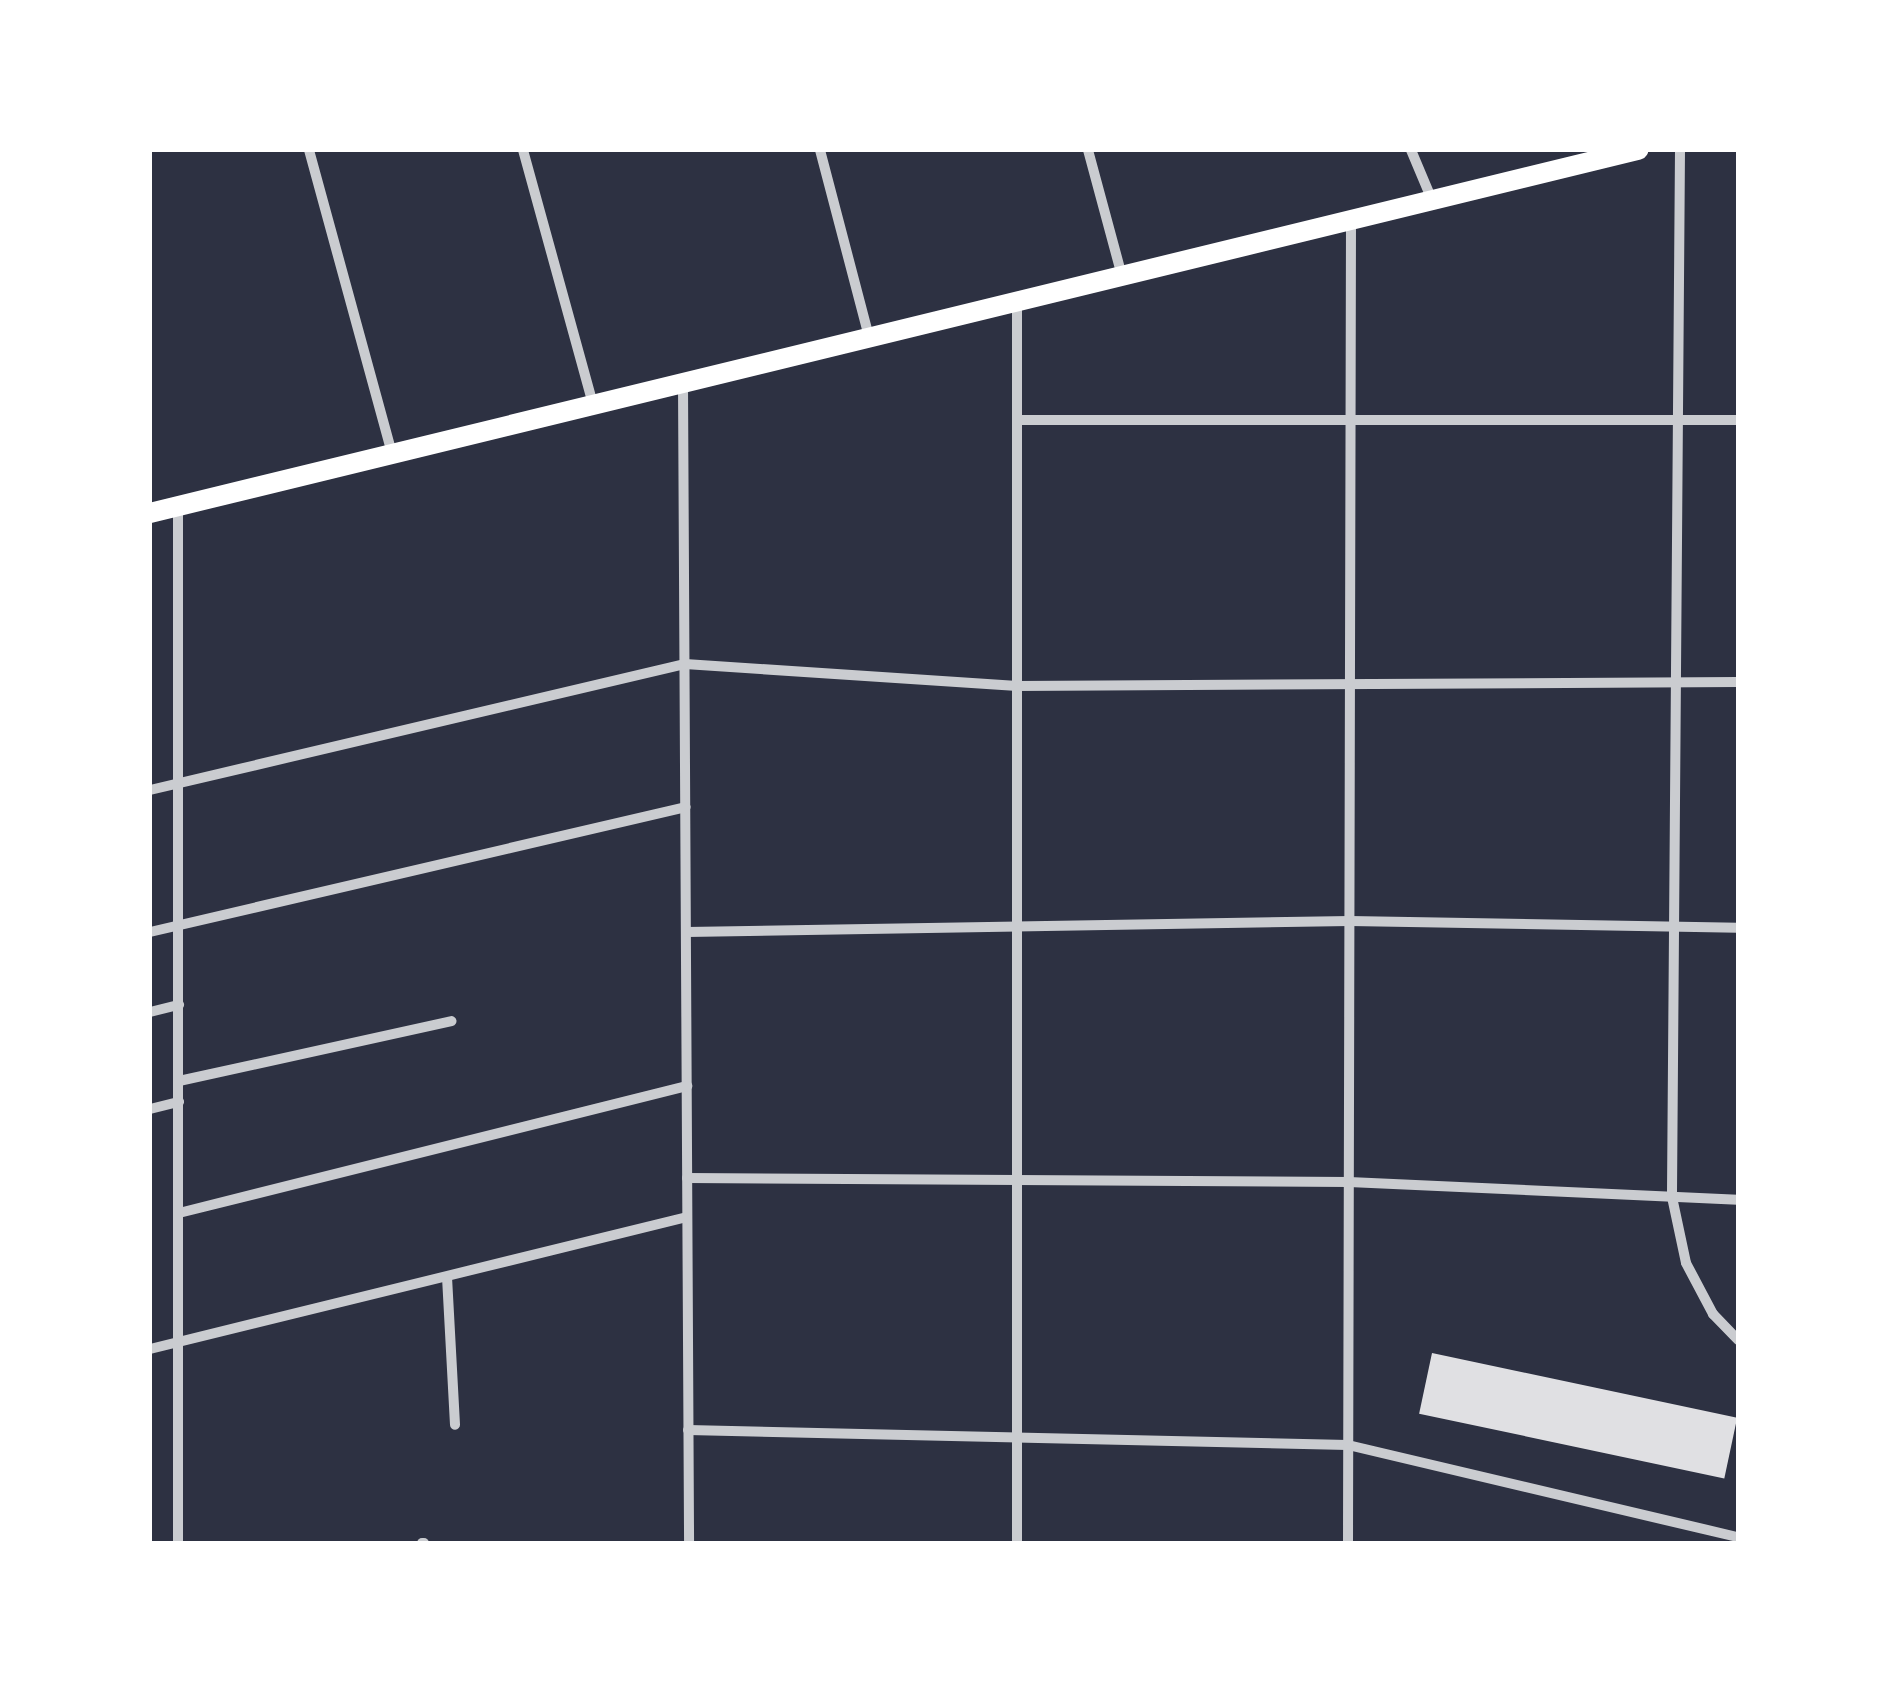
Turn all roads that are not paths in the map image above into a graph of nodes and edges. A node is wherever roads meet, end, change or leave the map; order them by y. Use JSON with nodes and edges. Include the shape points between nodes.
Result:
{"nodes":[{"id":1,"x":309,"y":150,"type":"edge"},
{"id":2,"x":523,"y":150,"type":"edge"},
{"id":3,"x":820,"y":150,"type":"edge"},
{"id":4,"x":1088,"y":150,"type":"edge"},
{"id":5,"x":1411,"y":150,"type":"edge"},
{"id":6,"x":1638,"y":150,"type":"edge"},
{"id":7,"x":1680,"y":150,"type":"edge"},
{"id":8,"x":1432,"y":200,"type":"junction"},
{"id":9,"x":1351,"y":220,"type":"junction"},
{"id":10,"x":1122,"y":276,"type":"junction"},
{"id":11,"x":1017,"y":302,"type":"junction"},
{"id":12,"x":869,"y":338,"type":"junction"},
{"id":13,"x":684,"y":384,"type":"junction"},
{"id":14,"x":593,"y":405,"type":"junction"},
{"id":15,"x":1018,"y":420,"type":"junction"},
{"id":16,"x":1352,"y":420,"type":"junction"},
{"id":17,"x":1679,"y":420,"type":"junction"},
{"id":18,"x":1738,"y":420,"type":"edge"},
{"id":19,"x":392,"y":454,"type":"junction"},
{"id":20,"x":178,"y":506,"type":"junction"},
{"id":21,"x":150,"y":513,"type":"edge"},
{"id":22,"x":686,"y":664,"type":"junction"},
{"id":23,"x":1738,"y":682,"type":"edge"},
{"id":24,"x":1676,"y":683,"type":"junction"},
{"id":25,"x":1351,"y":684,"type":"junction"},
{"id":26,"x":1018,"y":686,"type":"junction"},
{"id":27,"x":180,"y":783,"type":"junction"},
{"id":28,"x":150,"y":790,"type":"edge"},
{"id":29,"x":686,"y":807,"type":"junction"},
{"id":30,"x":1350,"y":921,"type":"junction"},
{"id":31,"x":179,"y":925,"type":"junction"},
{"id":32,"x":1017,"y":926,"type":"junction"},
{"id":33,"x":1674,"y":927,"type":"junction"},
{"id":34,"x":1738,"y":928,"type":"edge"},
{"id":35,"x":150,"y":932,"type":"edge"},
{"id":36,"x":686,"y":932,"type":"junction"},
{"id":37,"x":179,"y":1006,"type":"junction"},
{"id":38,"x":150,"y":1012,"type":"edge"},
{"id":39,"x":451,"y":1021,"type":"dead end"},
{"id":40,"x":179,"y":1081,"type":"junction"},
{"id":41,"x":687,"y":1086,"type":"junction"},
{"id":42,"x":179,"y":1102,"type":"junction"},
{"id":43,"x":150,"y":1109,"type":"edge"},
{"id":44,"x":687,"y":1178,"type":"junction"},
{"id":45,"x":1017,"y":1180,"type":"junction"},
{"id":46,"x":1349,"y":1182,"type":"junction"},
{"id":47,"x":1672,"y":1197,"type":"junction"},
{"id":48,"x":1738,"y":1200,"type":"edge"},
{"id":49,"x":179,"y":1213,"type":"junction"},
{"id":50,"x":688,"y":1218,"type":"junction"},
{"id":51,"x":447,"y":1277,"type":"junction"},
{"id":52,"x":1738,"y":1340,"type":"edge"},
{"id":53,"x":179,"y":1342,"type":"junction"},
{"id":54,"x":150,"y":1349,"type":"edge"},
{"id":55,"x":456,"y":1425,"type":"dead end"},
{"id":56,"x":688,"y":1430,"type":"junction"},
{"id":57,"x":1017,"y":1438,"type":"junction"},
{"id":58,"x":1348,"y":1445,"type":"junction"},
{"id":59,"x":1738,"y":1537,"type":"edge"},
{"id":60,"x":178,"y":1543,"type":"edge"},
{"id":61,"x":689,"y":1543,"type":"edge"},
{"id":62,"x":1016,"y":1543,"type":"edge"},
{"id":63,"x":1348,"y":1543,"type":"edge"}],
"edges":[{"from":1,"to":19,"type":"street"},
{"from":2,"to":14,"type":"street"},
{"from":3,"to":12,"type":"street"},
{"from":4,"to":10,"type":"street"},
{"from":5,"to":8,"type":"street"},
{"from":6,"to":8,"type":"main road"},
{"from":7,"to":17,"type":"street"},
{"from":8,"to":9,"type":"main road"},
{"from":9,"to":10,"type":"main road"},
{"from":9,"to":16,"type":"street"},
{"from":10,"to":11,"type":"main road"},
{"from":11,"to":12,"type":"main road"},
{"from":11,"to":15,"type":"street"},
{"from":12,"to":13,"type":"main road"},
{"from":13,"to":14,"type":"main road"},
{"from":13,"to":22,"type":"street"},
{"from":14,"to":19,"type":"main road"},
{"from":15,"to":16,"type":"street"},
{"from":15,"to":26,"type":"street"},
{"from":16,"to":17,"type":"street"},
{"from":16,"to":25,"type":"street"},
{"from":17,"to":18,"type":"street"},
{"from":17,"to":24,"type":"street"},
{"from":19,"to":20,"type":"main road"},
{"from":20,"to":21,"type":"main road"},
{"from":20,"to":27,"type":"street"},
{"from":22,"to":26,"type":"street"},
{"from":22,"to":27,"type":"street"},
{"from":22,"to":29,"type":"street"},
{"from":23,"to":24,"type":"street"},
{"from":24,"to":25,"type":"street"},
{"from":24,"to":33,"type":"street"},
{"from":25,"to":26,"type":"street"},
{"from":25,"to":30,"type":"street"},
{"from":26,"to":32,"type":"street"},
{"from":27,"to":28,"type":"street"},
{"from":27,"to":31,"type":"street"},
{"from":29,"to":31,"type":"street"},
{"from":29,"to":36,"type":"street"},
{"from":30,"to":32,"type":"street"},
{"from":30,"to":33,"type":"street"},
{"from":30,"to":46,"type":"street"},
{"from":31,"to":35,"type":"street"},
{"from":31,"to":37,"type":"street"},
{"from":32,"to":36,"type":"street"},
{"from":32,"to":45,"type":"street"},
{"from":33,"to":34,"type":"street"},
{"from":33,"to":47,"type":"street"},
{"from":36,"to":41,"type":"street"},
{"from":37,"to":38,"type":"street"},
{"from":37,"to":40,"type":"street"},
{"from":39,"to":40,"type":"street"},
{"from":40,"to":42,"type":"street"},
{"from":41,"to":44,"type":"street"},
{"from":41,"to":49,"type":"street"},
{"from":42,"to":43,"type":"street"},
{"from":42,"to":49,"type":"street"},
{"from":44,"to":45,"type":"street"},
{"from":44,"to":50,"type":"street"},
{"from":45,"to":46,"type":"street"},
{"from":45,"to":57,"type":"street"},
{"from":46,"to":47,"type":"street"},
{"from":46,"to":58,"type":"street"},
{"from":47,"to":48,"type":"street"},
{"from":47,"to":52,"type":"street","via":[[1686,1262],[1713,1314]]},
{"from":49,"to":53,"type":"street"},
{"from":50,"to":51,"type":"street"},
{"from":50,"to":56,"type":"street"},
{"from":51,"to":53,"type":"street"},
{"from":51,"to":55,"type":"street"},
{"from":53,"to":54,"type":"street"},
{"from":53,"to":60,"type":"street"},
{"from":56,"to":57,"type":"street"},
{"from":56,"to":61,"type":"street"},
{"from":57,"to":58,"type":"street"},
{"from":57,"to":62,"type":"street"},
{"from":58,"to":59,"type":"street"},
{"from":58,"to":63,"type":"street"}]}
